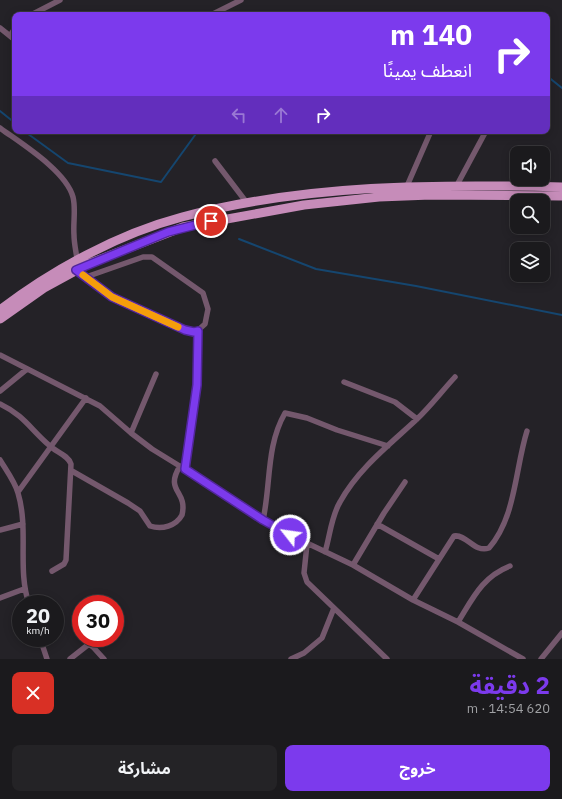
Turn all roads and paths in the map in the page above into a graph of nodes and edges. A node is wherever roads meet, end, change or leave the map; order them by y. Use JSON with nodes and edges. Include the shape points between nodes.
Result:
{"nodes":[{"id":1,"x":60,"y":0,"type":"edge"},
{"id":2,"x":241,"y":0,"type":"edge"},
{"id":3,"x":37,"y":12,"type":"edge"},
{"id":4,"x":217,"y":12,"type":"edge"},
{"id":5,"x":0,"y":28,"type":"edge"},
{"id":6,"x":12,"y":37,"type":"edge"},
{"id":7,"x":0,"y":128,"type":"edge"},
{"id":8,"x":430,"y":134,"type":"edge"},
{"id":9,"x":484,"y":134,"type":"edge"},
{"id":10,"x":215,"y":161,"type":"dead end"},
{"id":11,"x":480,"y":184,"type":"junction"},
{"id":12,"x":457,"y":185,"type":"junction"},
{"id":13,"x":407,"y":186,"type":"junction"},
{"id":14,"x":562,"y":187,"type":"edge"},
{"id":15,"x":479,"y":195,"type":"junction"},
{"id":16,"x":562,"y":196,"type":"edge"},
{"id":17,"x":248,"y":203,"type":"junction"},
{"id":18,"x":77,"y":259,"type":"junction"},
{"id":19,"x":76,"y":270,"type":"junction"},
{"id":20,"x":86,"y":277,"type":"junction"},
{"id":21,"x":0,"y":310,"type":"edge"},
{"id":22,"x":0,"y":318,"type":"edge"},
{"id":23,"x":198,"y":331,"type":"junction"},
{"id":24,"x":0,"y":355,"type":"edge"},
{"id":25,"x":26,"y":369,"type":"junction"},
{"id":26,"x":156,"y":374,"type":"dead end"},
{"id":27,"x":455,"y":377,"type":"dead end"},
{"id":28,"x":344,"y":382,"type":"dead end"},
{"id":29,"x":0,"y":391,"type":"edge"},
{"id":30,"x":86,"y":398,"type":"junction"},
{"id":31,"x":0,"y":404,"type":"edge"},
{"id":32,"x":417,"y":419,"type":"junction"},
{"id":33,"x":527,"y":431,"type":"dead end"},
{"id":34,"x":131,"y":433,"type":"junction"},
{"id":35,"x":388,"y":446,"type":"junction"},
{"id":36,"x":50,"y":447,"type":"junction"},
{"id":37,"x":0,"y":460,"type":"edge"},
{"id":38,"x":182,"y":467,"type":"junction"},
{"id":39,"x":72,"y":471,"type":"junction"},
{"id":40,"x":405,"y":482,"type":"dead end"},
{"id":41,"x":18,"y":492,"type":"junction"},
{"id":42,"x":263,"y":520,"type":"junction"},
{"id":43,"x":23,"y":524,"type":"junction"},
{"id":44,"x":377,"y":524,"type":"junction"},
{"id":45,"x":0,"y":530,"type":"edge"},
{"id":46,"x":307,"y":544,"type":"junction"},
{"id":47,"x":326,"y":552,"type":"junction"},
{"id":48,"x":439,"y":560,"type":"junction"},
{"id":49,"x":353,"y":565,"type":"junction"},
{"id":50,"x":510,"y":566,"type":"dead end"},
{"id":51,"x":52,"y":571,"type":"dead end"},
{"id":52,"x":24,"y":589,"type":"junction"},
{"id":53,"x":26,"y":595,"type":"edge"},
{"id":54,"x":0,"y":598,"type":"edge"},
{"id":55,"x":413,"y":600,"type":"junction"},
{"id":56,"x":334,"y":608,"type":"junction"},
{"id":57,"x":458,"y":622,"type":"junction"},
{"id":58,"x":562,"y":633,"type":"edge"},
{"id":59,"x":43,"y":647,"type":"edge"},
{"id":60,"x":514,"y":657,"type":"edge"},
{"id":61,"x":47,"y":659,"type":"edge"},
{"id":62,"x":70,"y":659,"type":"edge"},
{"id":63,"x":104,"y":659,"type":"edge"},
{"id":64,"x":291,"y":659,"type":"edge"},
{"id":65,"x":387,"y":659,"type":"edge"},
{"id":66,"x":524,"y":659,"type":"edge"},
{"id":67,"x":541,"y":659,"type":"edge"}],
"edges":[{"from":1,"to":3,"type":"street"},
{"from":2,"to":4,"type":"street"},
{"from":5,"to":6,"type":"street"},
{"from":7,"to":18,"type":"street","via":[[66,182],[73,196]]},
{"from":8,"to":13,"type":"street"},
{"from":9,"to":12,"type":"street"},
{"from":10,"to":17,"type":"street"},
{"from":11,"to":12,"type":"main road"},
{"from":11,"to":14,"type":"main road"},
{"from":11,"to":15,"type":"main road"},
{"from":12,"to":13,"type":"main road"},
{"from":13,"to":17,"type":"main road","via":[[337,191]]},
{"from":15,"to":16,"type":"main road"},
{"from":15,"to":19,"type":"main road","via":[[357,199],[240,215],[183,227]]},
{"from":17,"to":18,"type":"main road","via":[[162,223]]},
{"from":18,"to":21,"type":"main road"},
{"from":19,"to":20,"type":"street"},
{"from":19,"to":22,"type":"main road"},
{"from":20,"to":23,"type":"street","via":[[112,297],[126,304],[185,330]]},
{"from":20,"to":23,"type":"street","via":[[143,257],[152,257],[203,293],[208,308],[205,324]]},
{"from":23,"to":38,"type":"street","via":[[197,385]]},
{"from":24,"to":25,"type":"street"},
{"from":25,"to":29,"type":"street"},
{"from":25,"to":30,"type":"street"},
{"from":26,"to":34,"type":"street"},
{"from":27,"to":32,"type":"street"},
{"from":28,"to":32,"type":"street","via":[[395,402]]},
{"from":30,"to":34,"type":"street","via":[[100,406]]},
{"from":30,"to":36,"type":"street"},
{"from":31,"to":36,"type":"street","via":[[27,421]]},
{"from":32,"to":35,"type":"street"},
{"from":33,"to":48,"type":"street","via":[[510,506],[493,543],[489,548],[481,550],[455,536]]},
{"from":34,"to":38,"type":"street"},
{"from":35,"to":42,"type":"street","via":[[284,413],[271,449]]},
{"from":35,"to":47,"type":"street","via":[[357,478],[339,503]]},
{"from":36,"to":39,"type":"street","via":[[70,461]]},
{"from":36,"to":41,"type":"street"},
{"from":37,"to":41,"type":"street"},
{"from":38,"to":39,"type":"street","via":[[174,475],[173,482],[183,500],[182,515],[173,524],[162,528],[150,526],[140,511]]},
{"from":38,"to":42,"type":"street"},
{"from":39,"to":51,"type":"street","via":[[66,560]]},
{"from":40,"to":44,"type":"street"},
{"from":41,"to":43,"type":"street"},
{"from":42,"to":46,"type":"street"},
{"from":43,"to":45,"type":"street"},
{"from":43,"to":52,"type":"street"},
{"from":44,"to":48,"type":"street"},
{"from":44,"to":49,"type":"street"},
{"from":46,"to":47,"type":"street"},
{"from":46,"to":56,"type":"street","via":[[304,573],[307,582]]},
{"from":47,"to":49,"type":"street"},
{"from":48,"to":55,"type":"street"},
{"from":49,"to":55,"type":"street"},
{"from":50,"to":57,"type":"street","via":[[484,582]]},
{"from":52,"to":53,"type":"street"},
{"from":52,"to":54,"type":"street"},
{"from":55,"to":57,"type":"street"},
{"from":56,"to":64,"type":"street","via":[[322,638],[304,653]]},
{"from":56,"to":65,"type":"street"},
{"from":57,"to":60,"type":"street"},
{"from":58,"to":67,"type":"street"},
{"from":59,"to":61,"type":"street"},
{"from":60,"to":66,"type":"street"},
{"from":62,"to":63,"type":"street","via":[[90,644]]}]}
